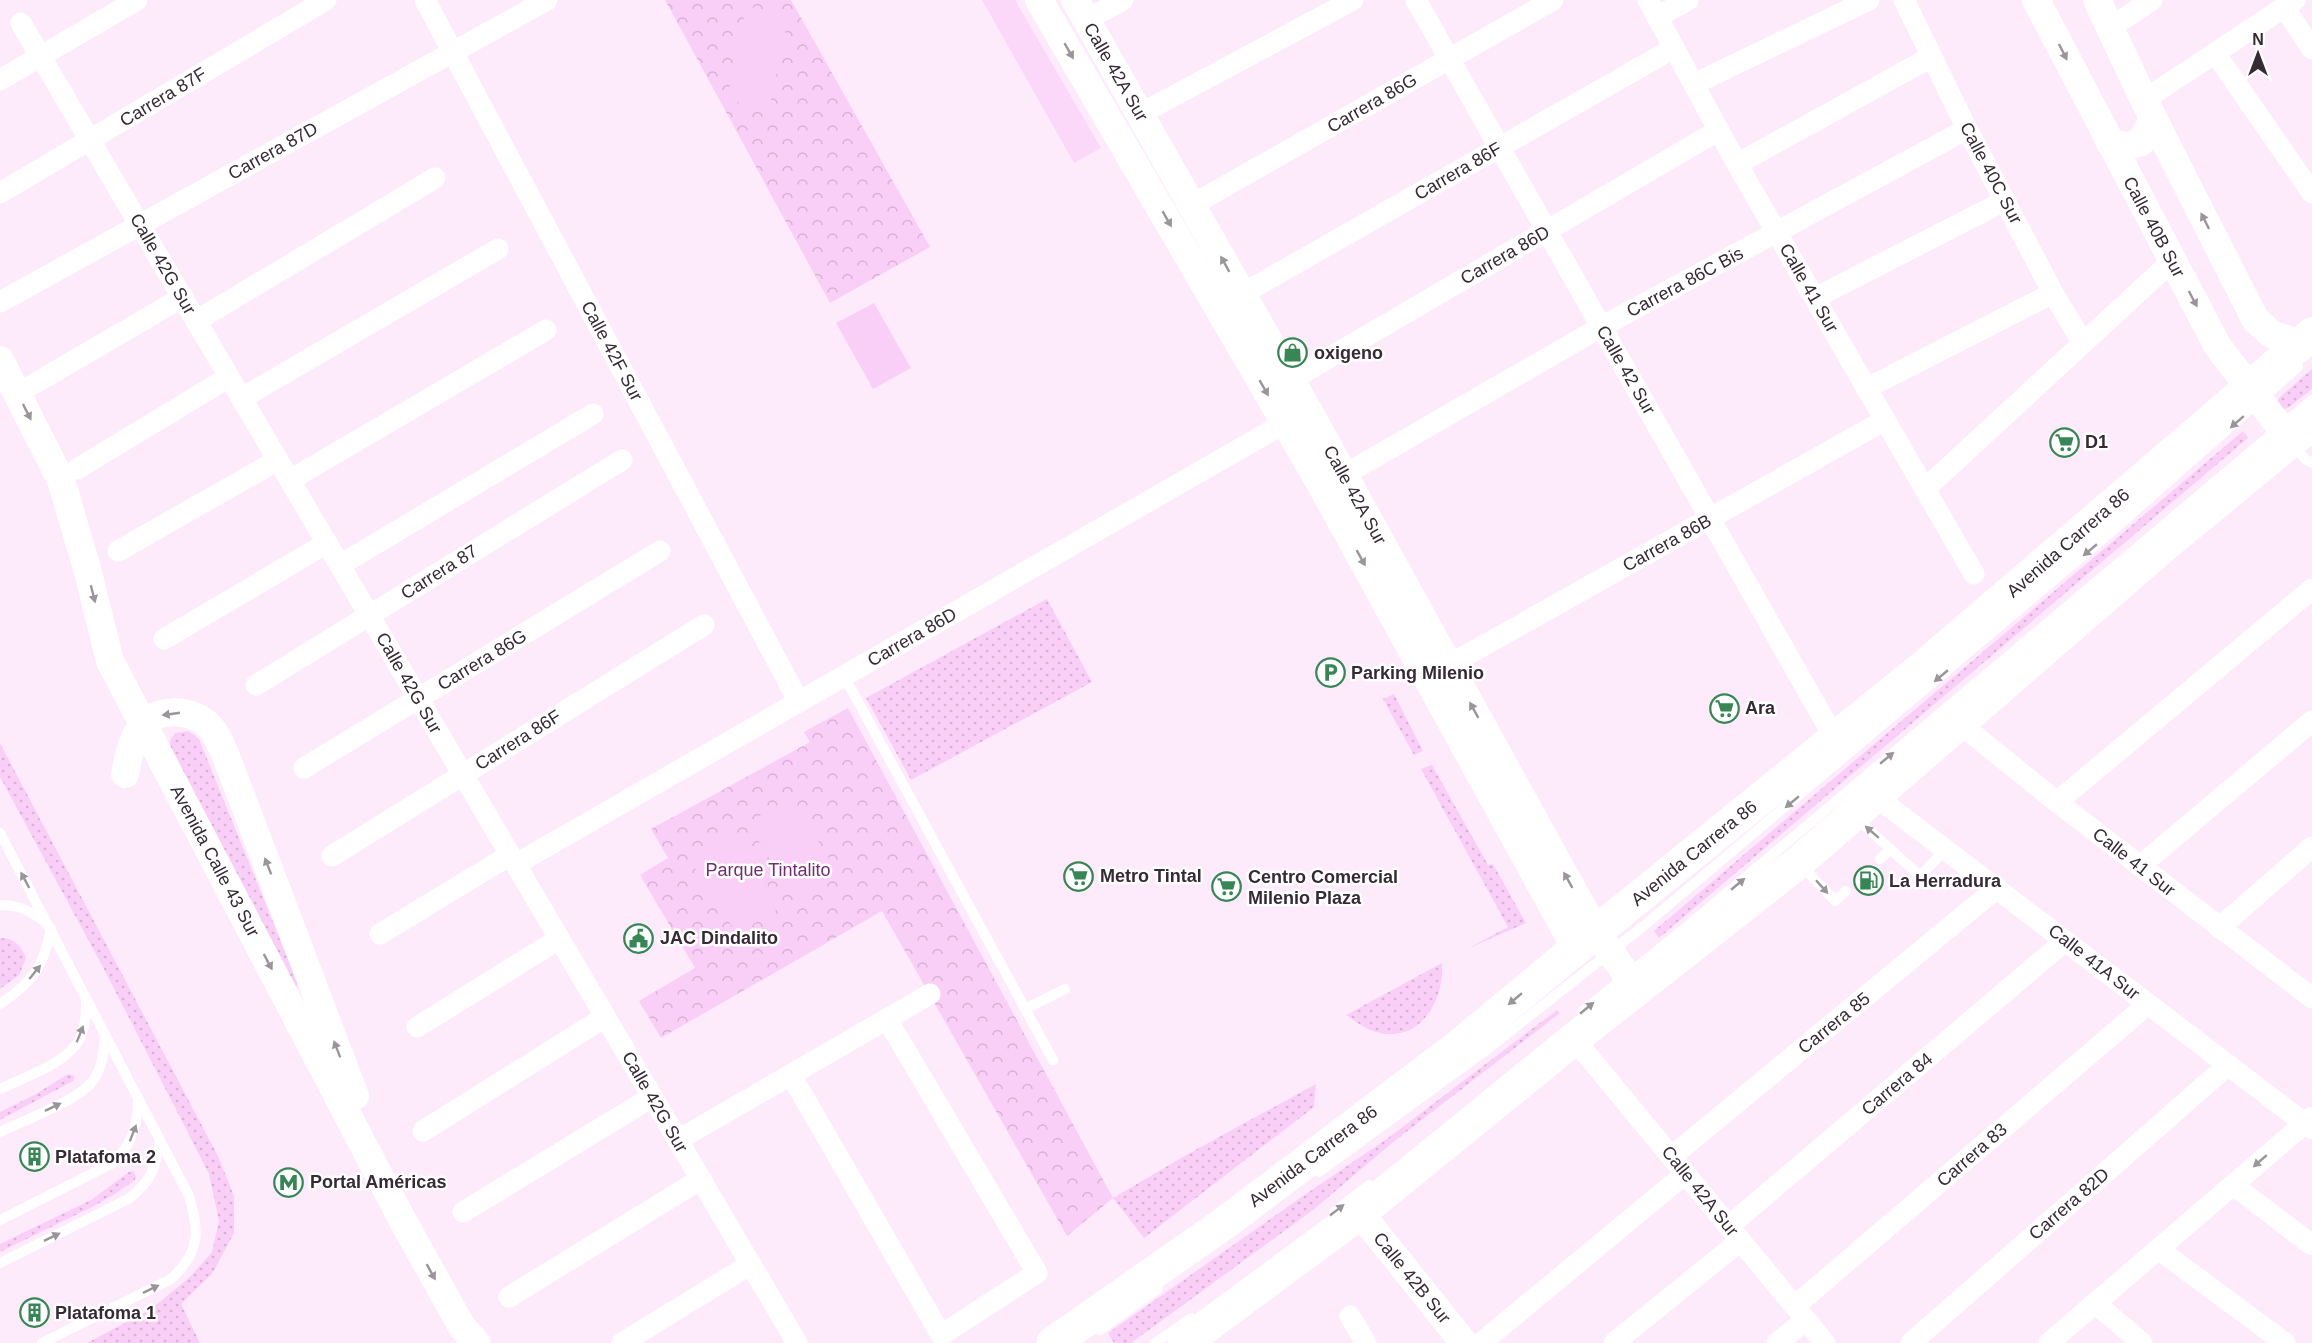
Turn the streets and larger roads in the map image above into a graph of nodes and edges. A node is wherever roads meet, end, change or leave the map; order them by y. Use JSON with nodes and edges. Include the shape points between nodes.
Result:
{"nodes":[{"id":1,"x":137,"y":0,"type":"edge"},
{"id":2,"x":326,"y":0,"type":"edge"},
{"id":3,"x":425,"y":0,"type":"edge"},
{"id":4,"x":547,"y":0,"type":"edge"},
{"id":5,"x":1039,"y":0,"type":"edge"},
{"id":6,"x":1123,"y":0,"type":"edge"},
{"id":7,"x":1353,"y":0,"type":"edge"},
{"id":8,"x":1416,"y":0,"type":"edge"},
{"id":9,"x":1553,"y":0,"type":"edge"},
{"id":10,"x":1688,"y":0,"type":"edge"},
{"id":11,"x":1869,"y":0,"type":"edge"},
{"id":12,"x":1904,"y":0,"type":"edge"},
{"id":13,"x":2036,"y":0,"type":"edge"},
{"id":14,"x":2097,"y":0,"type":"edge"},
{"id":15,"x":2152,"y":0,"type":"edge"},
{"id":16,"x":2289,"y":4,"type":"edge"},
{"id":17,"x":1652,"y":8,"type":"edge"},
{"id":18,"x":1080,"y":10,"type":"edge"},
{"id":19,"x":21,"y":23,"type":"dead end"},
{"id":20,"x":2110,"y":28,"type":"junction"},
{"id":21,"x":1674,"y":48,"type":"junction"},
{"id":22,"x":2312,"y":49,"type":"edge"},
{"id":23,"x":453,"y":52,"type":"junction"},
{"id":24,"x":2216,"y":53,"type":"junction"},
{"id":25,"x":41,"y":56,"type":"junction"},
{"id":26,"x":1931,"y":57,"type":"junction"},
{"id":27,"x":1450,"y":59,"type":"junction"},
{"id":28,"x":0,"y":80,"type":"edge"},
{"id":29,"x":1694,"y":84,"type":"junction"},
{"id":30,"x":2148,"y":108,"type":"junction"},
{"id":31,"x":1140,"y":114,"type":"junction"},
{"id":32,"x":1967,"y":129,"type":"junction"},
{"id":33,"x":1719,"y":130,"type":"junction"},
{"id":34,"x":90,"y":140,"type":"junction"},
{"id":35,"x":2110,"y":143,"type":"junction"},
{"id":36,"x":1500,"y":147,"type":"junction"},
{"id":37,"x":1737,"y":165,"type":"junction"},
{"id":38,"x":435,"y":178,"type":"dead end"},
{"id":39,"x":0,"y":193,"type":"edge"},
{"id":40,"x":2312,"y":193,"type":"edge"},
{"id":41,"x":2006,"y":200,"type":"junction"},
{"id":42,"x":1192,"y":205,"type":"junction"},
{"id":43,"x":140,"y":224,"type":"junction"},
{"id":44,"x":1547,"y":230,"type":"junction"},
{"id":45,"x":1777,"y":232,"type":"junction"},
{"id":46,"x":498,"y":249,"type":"dead end"},
{"id":47,"x":2172,"y":261,"type":"junction"},
{"id":48,"x":2053,"y":293,"type":"junction"},
{"id":49,"x":1242,"y":294,"type":"junction"},
{"id":50,"x":183,"y":297,"type":"junction"},
{"id":51,"x":1815,"y":298,"type":"junction"},
{"id":52,"x":0,"y":302,"type":"edge"},
{"id":53,"x":196,"y":321,"type":"junction"},
{"id":54,"x":1601,"y":327,"type":"junction"},
{"id":55,"x":546,"y":330,"type":"dead end"},
{"id":56,"x":2083,"y":343,"type":"junction"},
{"id":57,"x":2305,"y":347,"type":"edge"},
{"id":58,"x":0,"y":360,"type":"edge"},
{"id":59,"x":229,"y":377,"type":"junction"},
{"id":60,"x":1291,"y":380,"type":"junction"},
{"id":61,"x":32,"y":385,"type":"dead end"},
{"id":62,"x":1867,"y":388,"type":"junction"},
{"id":63,"x":2255,"y":394,"type":"junction"},
{"id":64,"x":242,"y":398,"type":"junction"},
{"id":65,"x":593,"y":414,"type":"dead end"},
{"id":66,"x":1297,"y":417,"type":"junction"},
{"id":67,"x":1885,"y":420,"type":"junction"},
{"id":68,"x":2299,"y":439,"type":"edge"},
{"id":69,"x":278,"y":460,"type":"junction"},
{"id":70,"x":622,"y":460,"type":"dead end"},
{"id":71,"x":77,"y":469,"type":"dead end"},
{"id":72,"x":1344,"y":475,"type":"junction"},
{"id":73,"x":290,"y":480,"type":"junction"},
{"id":74,"x":1925,"y":489,"type":"junction"},
{"id":75,"x":1710,"y":519,"type":"junction"},
{"id":76,"x":327,"y":543,"type":"junction"},
{"id":77,"x":118,"y":551,"type":"dead end"},
{"id":78,"x":660,"y":551,"type":"dead end"},
{"id":79,"x":340,"y":565,"type":"junction"},
{"id":80,"x":1974,"y":574,"type":"dead end"},
{"id":81,"x":2308,"y":599,"type":"edge"},
{"id":82,"x":369,"y":615,"type":"junction"},
{"id":83,"x":704,"y":625,"type":"dead end"},
{"id":84,"x":164,"y":639,"type":"dead end"},
{"id":85,"x":1449,"y":665,"type":"junction"},
{"id":86,"x":256,"y":685,"type":"dead end"},
{"id":87,"x":418,"y":698,"type":"junction"},
{"id":88,"x":799,"y":702,"type":"junction"},
{"id":89,"x":2312,"y":721,"type":"edge"},
{"id":90,"x":1959,"y":723,"type":"junction"},
{"id":91,"x":143,"y":724,"type":"junction"},
{"id":92,"x":1835,"y":739,"type":"junction"},
{"id":93,"x":304,"y":768,"type":"dead end"},
{"id":94,"x":125,"y":774,"type":"dead end"},
{"id":95,"x":463,"y":775,"type":"junction"},
{"id":96,"x":2057,"y":802,"type":"junction"},
{"id":97,"x":1864,"y":806,"type":"junction"},
{"id":98,"x":2312,"y":847,"type":"edge"},
{"id":99,"x":332,"y":856,"type":"dead end"},
{"id":100,"x":513,"y":860,"type":"junction"},
{"id":101,"x":2140,"y":866,"type":"junction"},
{"id":102,"x":1997,"y":888,"type":"junction"},
{"id":103,"x":2219,"y":928,"type":"junction"},
{"id":104,"x":380,"y":934,"type":"dead end"},
{"id":105,"x":559,"y":939,"type":"junction"},
{"id":106,"x":2066,"y":941,"type":"junction"},
{"id":107,"x":1594,"y":944,"type":"junction"},
{"id":108,"x":1632,"y":982,"type":"junction"},
{"id":109,"x":2308,"y":990,"type":"edge"},
{"id":110,"x":930,"y":994,"type":"dead end"},
{"id":111,"x":2148,"y":1004,"type":"junction"},
{"id":112,"x":605,"y":1017,"type":"junction"},
{"id":113,"x":887,"y":1019,"type":"junction"},
{"id":114,"x":417,"y":1026,"type":"dead end"},
{"id":115,"x":1574,"y":1029,"type":"junction"},
{"id":116,"x":2228,"y":1065,"type":"junction"},
{"id":117,"x":791,"y":1075,"type":"junction"},
{"id":118,"x":652,"y":1097,"type":"junction"},
{"id":119,"x":2309,"y":1123,"type":"edge"},
{"id":120,"x":423,"y":1131,"type":"dead end"},
{"id":121,"x":678,"y":1140,"type":"junction"},
{"id":122,"x":1671,"y":1157,"type":"junction"},
{"id":123,"x":1685,"y":1174,"type":"junction"},
{"id":124,"x":701,"y":1179,"type":"junction"},
{"id":125,"x":2233,"y":1185,"type":"junction"},
{"id":126,"x":463,"y":1212,"type":"dead end"},
{"id":127,"x":1360,"y":1213,"type":"junction"},
{"id":128,"x":403,"y":1221,"type":"junction"},
{"id":129,"x":1735,"y":1233,"type":"junction"},
{"id":130,"x":2312,"y":1245,"type":"edge"},
{"id":131,"x":2158,"y":1249,"type":"junction"},
{"id":132,"x":751,"y":1264,"type":"junction"},
{"id":133,"x":509,"y":1297,"type":"dead end"},
{"id":134,"x":2095,"y":1304,"type":"junction"},
{"id":135,"x":1800,"y":1313,"type":"junction"},
{"id":136,"x":1350,"y":1317,"type":"dead end"},
{"id":137,"x":477,"y":1343,"type":"edge"},
{"id":138,"x":622,"y":1343,"type":"edge"},
{"id":139,"x":797,"y":1343,"type":"edge"},
{"id":140,"x":1053,"y":1343,"type":"edge"},
{"id":141,"x":1184,"y":1343,"type":"edge"},
{"id":142,"x":1366,"y":1343,"type":"edge"},
{"id":143,"x":1464,"y":1343,"type":"edge"},
{"id":144,"x":1482,"y":1343,"type":"edge"},
{"id":145,"x":1614,"y":1343,"type":"edge"},
{"id":146,"x":1777,"y":1343,"type":"edge"},
{"id":147,"x":1825,"y":1343,"type":"edge"},
{"id":148,"x":1911,"y":1343,"type":"edge"},
{"id":149,"x":2049,"y":1343,"type":"edge"},
{"id":150,"x":2142,"y":1343,"type":"edge"},
{"id":151,"x":2285,"y":1343,"type":"edge"}],
"edges":[{"from":1,"to":25,"type":"street"},
{"from":2,"to":34,"type":"street","name":"Carrera 87F"},
{"from":3,"to":23,"type":"street","name":"Calle 42F Sur"},
{"from":4,"to":23,"type":"street","name":"Carrera 87D"},
{"from":5,"to":66,"type":"street","name":"Calle 42A Sur","one_way":true},
{"from":6,"to":18,"type":"street"},
{"from":7,"to":31,"type":"street"},
{"from":8,"to":27,"type":"street","name":"Calle 42 Sur"},
{"from":9,"to":27,"type":"street","name":"Carrera 86G"},
{"from":10,"to":17,"type":"street"},
{"from":11,"to":29,"type":"street"},
{"from":12,"to":26,"type":"street","name":"Calle 40C Sur"},
{"from":13,"to":35,"type":"street","name":"Calle 40B Sur","one_way":true},
{"from":14,"to":20,"type":"street"},
{"from":15,"to":20,"type":"street"},
{"from":16,"to":22,"type":"street"},
{"from":16,"to":24,"type":"street"},
{"from":17,"to":21,"type":"street","name":"Calle 41 Sur"},
{"from":18,"to":31,"type":"street","name":"Calle 42A Sur"},
{"from":19,"to":25,"type":"street","name":"Calle 42G Sur"},
{"from":20,"to":30,"type":"street"},
{"from":21,"to":29,"type":"street","name":"Calle 41 Sur"},
{"from":21,"to":36,"type":"street","name":"Carrera 86F"},
{"from":23,"to":43,"type":"street","name":"Carrera 87D"},
{"from":23,"to":88,"type":"street","name":"Calle 42F Sur"},
{"from":24,"to":30,"type":"street"},
{"from":24,"to":40,"type":"street"},
{"from":25,"to":28,"type":"street"},
{"from":25,"to":34,"type":"street","name":"Calle 42G Sur"},
{"from":26,"to":32,"type":"street","name":"Calle 40C Sur"},
{"from":26,"to":37,"type":"street"},
{"from":27,"to":36,"type":"street","name":"Calle 42 Sur"},
{"from":27,"to":42,"type":"street","name":"Carrera 86G"},
{"from":29,"to":33,"type":"street","name":"Calle 41 Sur"},
{"from":30,"to":35,"type":"street","via":[[2149,128],[2141,142],[2128,146]]},
{"from":57,"to":30,"type":"street","one_way":true,"via":[[2271,334],[2255,319]]},
{"from":31,"to":42,"type":"street","name":"Calle 42A Sur"},
{"from":32,"to":41,"type":"street","name":"Calle 40C Sur"},
{"from":32,"to":45,"type":"street","name":"Carrera 86C Bis"},
{"from":33,"to":37,"type":"street","name":"Calle 41 Sur"},
{"from":33,"to":44,"type":"street","name":"Carrera 86D"},
{"from":34,"to":39,"type":"street","name":"Carrera 87F"},
{"from":34,"to":43,"type":"street","name":"Calle 42G Sur"},
{"from":35,"to":47,"type":"street","name":"Calle 40B Sur"},
{"from":36,"to":44,"type":"street","name":"Calle 42 Sur"},
{"from":36,"to":49,"type":"street","name":"Carrera 86F"},
{"from":37,"to":45,"type":"street","name":"Calle 41 Sur"},
{"from":38,"to":53,"type":"street"},
{"from":41,"to":48,"type":"street","name":"Calle 40C Sur"},
{"from":41,"to":51,"type":"street"},
{"from":49,"to":42,"type":"street","name":"Calle 42A Sur","one_way":true},
{"from":43,"to":50,"type":"street","name":"Calle 42G Sur"},
{"from":43,"to":52,"type":"street","name":"Carrera 87D"},
{"from":44,"to":54,"type":"street","name":"Calle 42 Sur"},
{"from":44,"to":60,"type":"street","name":"Carrera 86D"},
{"from":45,"to":51,"type":"street","name":"Calle 41 Sur"},
{"from":45,"to":54,"type":"street","name":"Carrera 86C Bis"},
{"from":46,"to":64,"type":"street"},
{"from":47,"to":56,"type":"street"},
{"from":47,"to":63,"type":"street","name":"Calle 40B Sur","one_way":true,"via":[[2218,347]]},
{"from":48,"to":56,"type":"street","name":"Calle 40C Sur"},
{"from":48,"to":62,"type":"street"},
{"from":49,"to":60,"type":"street","name":"Calle 42A Sur"},
{"from":50,"to":53,"type":"street","name":"Calle 42G Sur"},
{"from":50,"to":61,"type":"street"},
{"from":51,"to":62,"type":"street","name":"Calle 41 Sur"},
{"from":53,"to":59,"type":"street","name":"Calle 42G Sur"},
{"from":54,"to":72,"type":"street","name":"Carrera 86C Bis"},
{"from":54,"to":75,"type":"street","name":"Calle 42 Sur"},
{"from":55,"to":73,"type":"street"},
{"from":56,"to":74,"type":"street"},
{"from":57,"to":63,"type":"main road","name":"Avenida Carrera 86"},
{"from":58,"to":91,"type":"street","name":"Avenida Calle 43 Sur","one_way":true,"via":[[62,480],[110,661]]},
{"from":59,"to":64,"type":"street","name":"Calle 42G Sur"},
{"from":59,"to":71,"type":"street"},
{"from":60,"to":66,"type":"street","name":"Calle 42A Sur"},
{"from":62,"to":67,"type":"street","name":"Calle 41 Sur"},
{"from":63,"to":68,"type":"street","name":"Calle 40B Sur"},
{"from":63,"to":92,"type":"main road","name":"Avenida Carrera 86"},
{"from":64,"to":69,"type":"street","name":"Calle 42G Sur"},
{"from":65,"to":79,"type":"street"},
{"from":66,"to":72,"type":"street","name":"Calle 42A Sur"},
{"from":66,"to":88,"type":"street","name":"Carrera 86D"},
{"from":66,"to":107,"type":"street","name":"Calle 42A Sur","one_way":true},
{"from":67,"to":74,"type":"street","name":"Calle 41 Sur"},
{"from":67,"to":75,"type":"street","name":"Carrera 86B"},
{"from":68,"to":90,"type":"main road","via":[[2166,544]]},
{"from":69,"to":73,"type":"street","name":"Calle 42G Sur"},
{"from":69,"to":77,"type":"street"},
{"from":70,"to":82,"type":"street","name":"Carrera 87"},
{"from":72,"to":85,"type":"street","name":"Calle 42A Sur"},
{"from":73,"to":76,"type":"street","name":"Calle 42G Sur"},
{"from":74,"to":80,"type":"street","name":"Calle 41 Sur"},
{"from":75,"to":85,"type":"street","name":"Carrera 86B"},
{"from":75,"to":92,"type":"street","name":"Calle 42 Sur"},
{"from":76,"to":79,"type":"street","name":"Calle 42G Sur"},
{"from":76,"to":84,"type":"street"},
{"from":78,"to":87,"type":"street","name":"Carrera 86G"},
{"from":79,"to":82,"type":"street","name":"Calle 42G Sur"},
{"from":81,"to":96,"type":"street"},
{"from":82,"to":86,"type":"street","name":"Carrera 87"},
{"from":82,"to":87,"type":"street","name":"Calle 42G Sur"},
{"from":83,"to":95,"type":"street","name":"Carrera 86F"},
{"from":107,"to":85,"type":"street","name":"Calle 42A Sur","one_way":true},
{"from":87,"to":93,"type":"street","name":"Carrera 86G"},
{"from":87,"to":95,"type":"street","name":"Calle 42G Sur"},
{"from":88,"to":100,"type":"street","name":"Carrera 86D"},
{"from":89,"to":101,"type":"street"},
{"from":90,"to":96,"type":"street","name":"Calle 41 Sur"},
{"from":90,"to":97,"type":"main road"},
{"from":91,"to":94,"type":"street","via":[[130,748]]},
{"from":91,"to":128,"type":"street","name":"Avenida Calle 43 Sur","one_way":true},
{"from":128,"to":91,"type":"street","one_way":true,"via":[[217,738],[201,719],[180,712]]},
{"from":92,"to":107,"type":"main road","name":"Avenida Carrera 86"},
{"from":95,"to":99,"type":"street","name":"Carrera 86F"},
{"from":95,"to":100,"type":"street","name":"Calle 42G Sur"},
{"from":96,"to":101,"type":"street","name":"Calle 41 Sur"},
{"from":97,"to":102,"type":"street","name":"Calle 41A Sur","via":[[1945,850]]},
{"from":97,"to":108,"type":"main road","via":[[1799,862]]},
{"from":98,"to":103,"type":"street"},
{"from":100,"to":104,"type":"street","name":"Carrera 86D"},
{"from":100,"to":105,"type":"street","name":"Calle 42G Sur"},
{"from":101,"to":103,"type":"street","name":"Calle 41 Sur"},
{"from":102,"to":106,"type":"street","name":"Calle 41A Sur"},
{"from":102,"to":122,"type":"street","name":"Carrera 85"},
{"from":103,"to":109,"type":"street","name":"Calle 41 Sur"},
{"from":105,"to":112,"type":"street","name":"Calle 42G Sur"},
{"from":105,"to":114,"type":"street"},
{"from":106,"to":111,"type":"street","name":"Calle 41A Sur"},
{"from":106,"to":129,"type":"street","name":"Carrera 84"},
{"from":107,"to":108,"type":"street","name":"Calle 42A Sur"},
{"from":107,"to":140,"type":"main road","name":"Avenida Carrera 86","one_way":true,"via":[[1245,1207]]},
{"from":115,"to":108,"type":"main road","one_way":true},
{"from":110,"to":113,"type":"street"},
{"from":111,"to":116,"type":"street","name":"Calle 41A Sur"},
{"from":111,"to":135,"type":"street","name":"Carrera 83"},
{"from":112,"to":118,"type":"street","name":"Calle 42G Sur"},
{"from":112,"to":120,"type":"street"},
{"from":113,"to":117,"type":"street"},
{"from":113,"to":117,"type":"street","via":[[1037,1272],[941,1335]]},
{"from":115,"to":122,"type":"street","name":"Calle 42A Sur"},
{"from":115,"to":127,"type":"main road"},
{"from":116,"to":119,"type":"street","name":"Calle 41A Sur"},
{"from":116,"to":148,"type":"street","name":"Carrera 82D"},
{"from":117,"to":121,"type":"street"},
{"from":118,"to":121,"type":"street","name":"Calle 42G Sur"},
{"from":118,"to":126,"type":"street"},
{"from":119,"to":125,"type":"street","one_way":true},
{"from":121,"to":124,"type":"street","name":"Calle 42G Sur"},
{"from":122,"to":123,"type":"street","name":"Calle 42A Sur"},
{"from":123,"to":129,"type":"street","name":"Calle 42A Sur"},
{"from":123,"to":144,"type":"street"},
{"from":124,"to":132,"type":"street","name":"Calle 42G Sur"},
{"from":124,"to":133,"type":"street"},
{"from":125,"to":130,"type":"street"},
{"from":125,"to":131,"type":"street"},
{"from":127,"to":141,"type":"main road"},
{"from":127,"to":143,"type":"street","name":"Calle 42B Sur"},
{"from":128,"to":137,"type":"street","name":"Avenida Calle 43 Sur","one_way":true,"via":[[462,1327]]},
{"from":129,"to":135,"type":"street","name":"Calle 42A Sur"},
{"from":129,"to":145,"type":"street","name":"Carrera 84"},
{"from":131,"to":134,"type":"street"},
{"from":131,"to":151,"type":"street"},
{"from":132,"to":138,"type":"street"},
{"from":132,"to":139,"type":"street","name":"Calle 42G Sur"},
{"from":134,"to":149,"type":"street"},
{"from":134,"to":150,"type":"street"},
{"from":135,"to":146,"type":"street","name":"Carrera 83"},
{"from":135,"to":147,"type":"street","name":"Calle 42A Sur"},
{"from":136,"to":142,"type":"street"}]}
